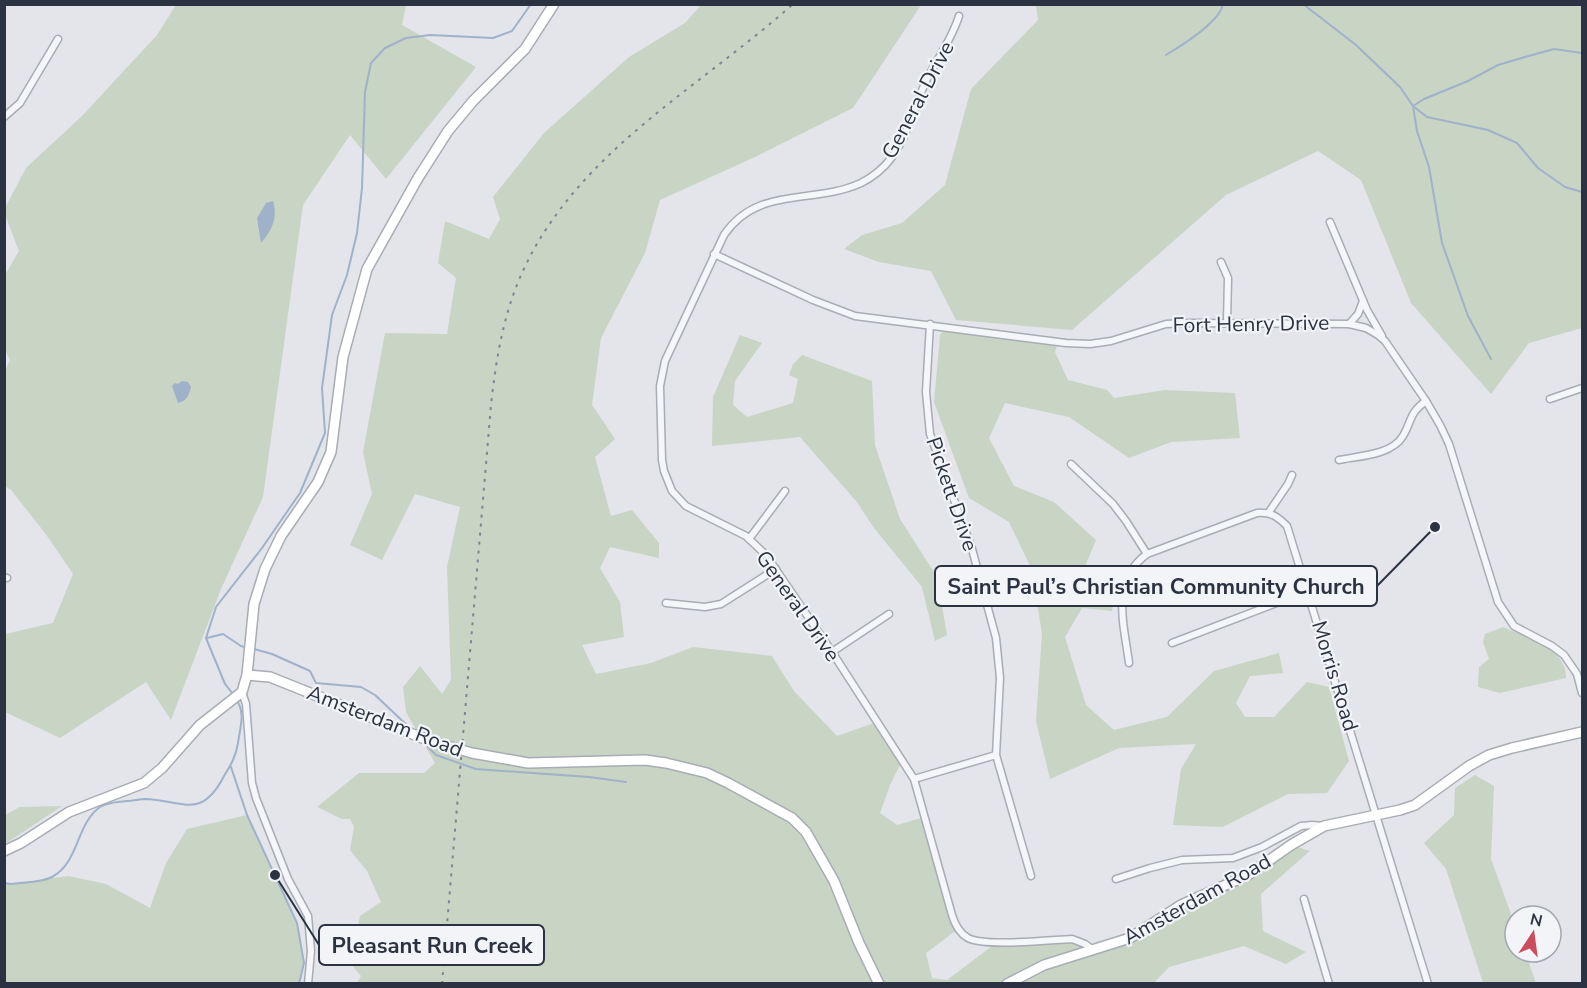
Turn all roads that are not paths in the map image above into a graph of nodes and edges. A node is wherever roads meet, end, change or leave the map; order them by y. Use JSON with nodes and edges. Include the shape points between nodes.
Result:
{"nodes":[{"id":1,"x":555,"y":4,"type":"edge"},
{"id":2,"x":959,"y":16,"type":"dead end"},
{"id":3,"x":58,"y":39,"type":"dead end"},
{"id":4,"x":4,"y":117,"type":"edge"},
{"id":5,"x":1330,"y":222,"type":"dead end"},
{"id":6,"x":714,"y":254,"type":"junction"},
{"id":7,"x":1221,"y":262,"type":"dead end"},
{"id":8,"x":1363,"y":301,"type":"junction"},
{"id":9,"x":1227,"y":323,"type":"junction"},
{"id":10,"x":930,"y":324,"type":"junction"},
{"id":11,"x":1349,"y":324,"type":"junction"},
{"id":12,"x":1385,"y":341,"type":"junction"},
{"id":13,"x":1582,"y":388,"type":"edge"},
{"id":14,"x":1551,"y":399,"type":"dead end"},
{"id":15,"x":1426,"y":401,"type":"junction"},
{"id":16,"x":1339,"y":460,"type":"dead end"},
{"id":17,"x":1071,"y":464,"type":"dead end"},
{"id":18,"x":1292,"y":475,"type":"dead end"},
{"id":19,"x":785,"y":491,"type":"dead end"},
{"id":20,"x":1269,"y":513,"type":"junction"},
{"id":21,"x":749,"y":539,"type":"junction"},
{"id":22,"x":1147,"y":554,"type":"junction"},
{"id":23,"x":776,"y":569,"type":"junction"},
{"id":24,"x":1308,"y":591,"type":"junction"},
{"id":25,"x":666,"y":603,"type":"dead end"},
{"id":26,"x":889,"y":614,"type":"dead end"},
{"id":27,"x":1172,"y":643,"type":"dead end"},
{"id":28,"x":832,"y":652,"type":"junction"},
{"id":29,"x":1128,"y":663,"type":"dead end"},
{"id":30,"x":247,"y":675,"type":"junction"},
{"id":31,"x":1581,"y":680,"type":"edge"},
{"id":32,"x":1582,"y":693,"type":"edge"},
{"id":33,"x":240,"y":694,"type":"junction"},
{"id":34,"x":1582,"y":732,"type":"edge"},
{"id":35,"x":996,"y":755,"type":"junction"},
{"id":36,"x":914,"y":779,"type":"junction"},
{"id":37,"x":1377,"y":814,"type":"junction"},
{"id":38,"x":1324,"y":826,"type":"junction"},
{"id":39,"x":4,"y":851,"type":"edge"},
{"id":40,"x":1031,"y":876,"type":"dead end"},
{"id":41,"x":1116,"y":879,"type":"dead end"},
{"id":42,"x":1304,"y":899,"type":"dead end"},
{"id":43,"x":1094,"y":950,"type":"junction"},
{"id":44,"x":308,"y":984,"type":"edge"},
{"id":45,"x":879,"y":984,"type":"edge"},
{"id":46,"x":1007,"y":984,"type":"edge"},
{"id":47,"x":1329,"y":984,"type":"edge"},
{"id":48,"x":1428,"y":984,"type":"edge"}],
"edges":[{"from":1,"to":30,"type":"street","via":[[525,49],[448,131],[367,269],[343,357],[331,452],[318,482],[281,536],[265,570],[254,604]]},
{"from":2,"to":6,"type":"street","name":"General Drive","via":[[898,147],[876,174],[839,190],[769,202],[751,209],[730,227]]},
{"from":3,"to":4,"type":"street","via":[[20,103]]},
{"from":5,"to":8,"type":"street"},
{"from":6,"to":10,"type":"street","name":"Fort Henry Drive","via":[[837,310],[872,319]]},
{"from":6,"to":21,"type":"street","name":"General Drive","via":[[665,361],[660,386],[662,460],[672,491],[686,506]]},
{"from":7,"to":9,"type":"street","via":[[1228,278]]},
{"from":8,"to":11,"type":"street"},
{"from":8,"to":12,"type":"street"},
{"from":9,"to":10,"type":"street","name":"Fort Henry Drive","via":[[1166,324],[1111,341],[1079,344]]},
{"from":9,"to":11,"type":"street","name":"Fort Henry Drive"},
{"from":10,"to":35,"type":"street","name":"Pickett Drive","via":[[926,392],[930,434],[972,549],[996,638],[1000,678]]},
{"from":11,"to":12,"type":"street","name":"Fort Henry Drive","via":[[1366,328]]},
{"from":12,"to":15,"type":"street","name":"Fort Henry Drive"},
{"from":13,"to":14,"type":"street"},
{"from":15,"to":16,"type":"street","via":[[1413,412],[1402,439],[1391,448]]},
{"from":15,"to":31,"type":"street","name":"Fort Henry Drive","via":[[1449,444],[1505,615],[1520,630],[1559,650]]},
{"from":17,"to":22,"type":"street","via":[[1113,504]]},
{"from":18,"to":20,"type":"street"},
{"from":19,"to":21,"type":"street"},
{"from":20,"to":22,"type":"street","via":[[1233,520]]},
{"from":20,"to":24,"type":"street","name":"Morris Road","via":[[1287,526]]},
{"from":21,"to":23,"type":"street","name":"General Drive"},
{"from":22,"to":29,"type":"street","via":[[1129,572],[1122,593]]},
{"from":23,"to":25,"type":"street","via":[[721,604],[705,608]]},
{"from":23,"to":28,"type":"street","name":"General Drive"},
{"from":24,"to":27,"type":"street"},
{"from":24,"to":37,"type":"street","name":"Morris Road"},
{"from":26,"to":28,"type":"street"},
{"from":28,"to":36,"type":"street","name":"General Drive"},
{"from":30,"to":33,"type":"street"},
{"from":30,"to":45,"type":"street","name":"Amsterdam Road","via":[[270,677],[430,741],[472,753],[528,763],[645,760],[706,773],[728,783],[792,818],[806,832],[834,881]]},
{"from":31,"to":32,"type":"street","name":"Fort Henry Drive"},
{"from":33,"to":39,"type":"street","via":[[200,725],[144,783],[69,812]]},
{"from":33,"to":44,"type":"street","via":[[246,704],[256,798],[288,879],[308,916]]},
{"from":34,"to":37,"type":"street","name":"Amsterdam Road","via":[[1489,755],[1415,805]]},
{"from":35,"to":36,"type":"street"},
{"from":35,"to":40,"type":"street","name":"Pickett Drive"},
{"from":36,"to":43,"type":"street","name":"General Drive","via":[[952,915],[963,934],[982,943],[1072,939]]},
{"from":37,"to":38,"type":"street","name":"Amsterdam Road"},
{"from":37,"to":48,"type":"street","name":"Morris Road"},
{"from":38,"to":41,"type":"street","via":[[1301,826],[1233,858],[1182,860]]},
{"from":38,"to":43,"type":"street","name":"Amsterdam Road","via":[[1248,875],[1181,905],[1130,938]]},
{"from":42,"to":47,"type":"street"},
{"from":43,"to":46,"type":"street","name":"Amsterdam Road","via":[[1044,965]]}]}
